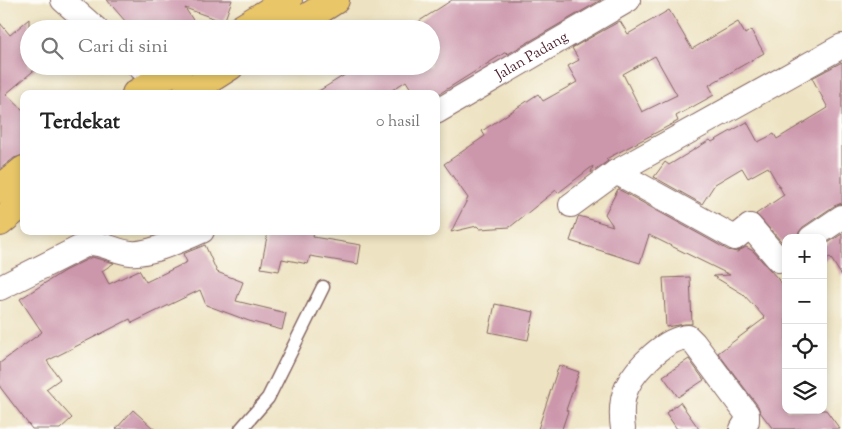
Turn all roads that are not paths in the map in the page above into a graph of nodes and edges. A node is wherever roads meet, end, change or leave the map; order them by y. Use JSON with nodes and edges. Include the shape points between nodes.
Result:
{"nodes":[{"id":1,"x":63,"y":0,"type":"edge"},
{"id":2,"x":288,"y":0,"type":"edge"},
{"id":3,"x":335,"y":0,"type":"edge"},
{"id":4,"x":628,"y":0,"type":"edge"},
{"id":5,"x":86,"y":20,"type":"edge"},
{"id":6,"x":256,"y":20,"type":"edge"},
{"id":7,"x":303,"y":20,"type":"edge"},
{"id":8,"x":842,"y":46,"type":"edge"},
{"id":9,"x":157,"y":75,"type":"edge"},
{"id":10,"x":216,"y":75,"type":"edge"},
{"id":11,"x":144,"y":80,"type":"edge"},
{"id":12,"x":192,"y":90,"type":"edge"},
{"id":13,"x":440,"y":110,"type":"edge"},
{"id":14,"x":616,"y":172,"type":"junction"},
{"id":15,"x":20,"y":173,"type":"edge"},
{"id":16,"x":0,"y":188,"type":"edge"},
{"id":17,"x":20,"y":205,"type":"edge"},
{"id":18,"x":571,"y":205,"type":"dead end"},
{"id":19,"x":842,"y":217,"type":"edge"},
{"id":20,"x":0,"y":222,"type":"edge"},
{"id":21,"x":817,"y":234,"type":"edge"},
{"id":22,"x":191,"y":235,"type":"edge"},
{"id":23,"x":782,"y":258,"type":"edge"},
{"id":24,"x":323,"y":287,"type":"dead end"},
{"id":25,"x":0,"y":288,"type":"edge"},
{"id":26,"x":241,"y":429,"type":"edge"},
{"id":27,"x":623,"y":429,"type":"edge"},
{"id":28,"x":742,"y":429,"type":"edge"}],
"edges":[{"from":1,"to":5,"type":"street"},
{"from":2,"to":6,"type":"highway"},
{"from":3,"to":7,"type":"highway"},
{"from":4,"to":13,"type":"street","name":"Jalan Padang"},
{"from":8,"to":14,"type":"street"},
{"from":9,"to":11,"type":"highway"},
{"from":10,"to":12,"type":"highway"},
{"from":14,"to":18,"type":"street"},
{"from":14,"to":23,"type":"street","via":[[734,238],[750,226],[779,260]]},
{"from":15,"to":16,"type":"highway"},
{"from":17,"to":20,"type":"highway"},
{"from":19,"to":21,"type":"street"},
{"from":22,"to":25,"type":"street","via":[[140,254],[90,243]]},
{"from":24,"to":26,"type":"lane","via":[[268,398]]},
{"from":27,"to":28,"type":"street","via":[[621,412],[626,388],[661,348],[679,338],[688,338],[747,414],[747,422]]}]}
